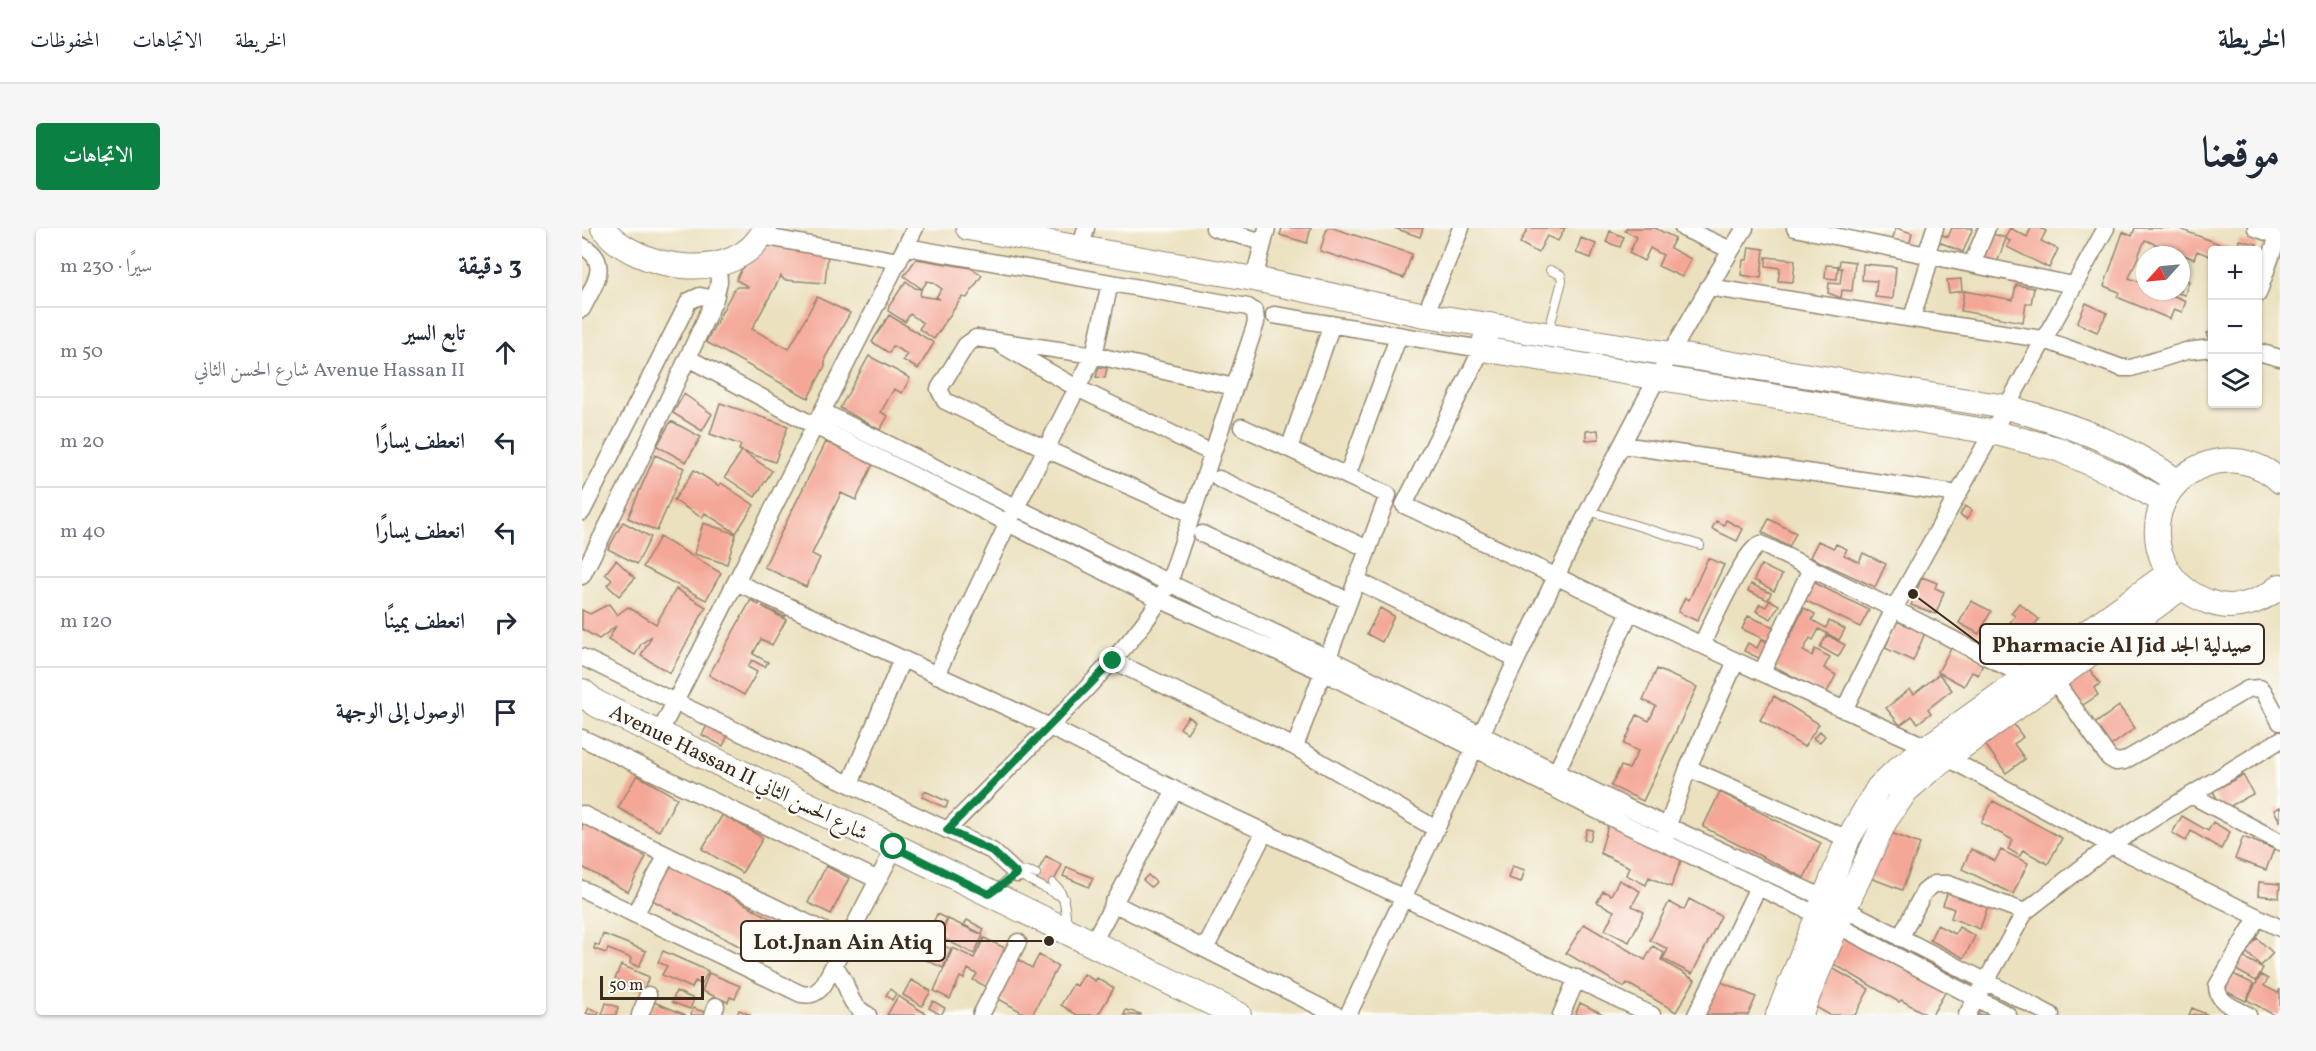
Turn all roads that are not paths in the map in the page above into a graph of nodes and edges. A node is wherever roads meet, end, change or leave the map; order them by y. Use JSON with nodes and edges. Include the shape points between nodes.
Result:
{"nodes":[{"id":1,"x":596,"y":228,"type":"edge"},
{"id":2,"x":603,"y":228,"type":"edge"},
{"id":3,"x":915,"y":228,"type":"edge"},
{"id":4,"x":968,"y":228,"type":"edge"},
{"id":5,"x":1214,"y":228,"type":"edge"},
{"id":6,"x":1461,"y":228,"type":"edge"},
{"id":7,"x":1683,"y":228,"type":"edge"},
{"id":8,"x":1745,"y":228,"type":"edge"},
{"id":9,"x":1795,"y":228,"type":"edge"},
{"id":10,"x":1935,"y":228,"type":"edge"},
{"id":11,"x":1987,"y":228,"type":"edge"},
{"id":12,"x":2256,"y":228,"type":"edge"},
{"id":13,"x":2099,"y":230,"type":"edge"},
{"id":14,"x":763,"y":232,"type":"edge"},
{"id":15,"x":1265,"y":235,"type":"edge"},
{"id":16,"x":2279,"y":235,"type":"edge"},
{"id":17,"x":1084,"y":238,"type":"edge"},
{"id":18,"x":582,"y":246,"type":"edge"},
{"id":19,"x":1731,"y":250,"type":"junction"},
{"id":20,"x":902,"y":254,"type":"junction"},
{"id":21,"x":1929,"y":255,"type":"junction"},
{"id":22,"x":1972,"y":264,"type":"junction"},
{"id":23,"x":718,"y":265,"type":"junction"},
{"id":24,"x":1550,"y":270,"type":"dead end"},
{"id":25,"x":1254,"y":279,"type":"junction"},
{"id":26,"x":1110,"y":283,"type":"junction"},
{"id":27,"x":2262,"y":283,"type":"edge"},
{"id":28,"x":2073,"y":285,"type":"junction"},
{"id":29,"x":1708,"y":287,"type":"junction"},
{"id":30,"x":715,"y":299,"type":"junction"},
{"id":31,"x":582,"y":309,"type":"edge"},
{"id":32,"x":1275,"y":315,"type":"dead end"},
{"id":33,"x":1425,"y":315,"type":"junction"},
{"id":34,"x":1912,"y":318,"type":"junction"},
{"id":35,"x":1332,"y":324,"type":"junction"},
{"id":36,"x":1490,"y":325,"type":"junction"},
{"id":37,"x":1548,"y":334,"type":"junction"},
{"id":38,"x":1399,"y":335,"type":"junction"},
{"id":39,"x":2042,"y":339,"type":"junction"},
{"id":40,"x":993,"y":340,"type":"junction"},
{"id":41,"x":2208,"y":348,"type":"edge"},
{"id":42,"x":1482,"y":349,"type":"junction"},
{"id":43,"x":1670,"y":353,"type":"junction"},
{"id":44,"x":2262,"y":353,"type":"edge"},
{"id":45,"x":1094,"y":355,"type":"junction"},
{"id":46,"x":688,"y":358,"type":"junction"},
{"id":47,"x":2280,"y":358,"type":"edge"},
{"id":48,"x":1657,"y":378,"type":"junction"},
{"id":49,"x":1234,"y":387,"type":"junction"},
{"id":50,"x":1077,"y":388,"type":"junction"},
{"id":51,"x":2006,"y":407,"type":"junction"},
{"id":52,"x":819,"y":419,"type":"junction"},
{"id":53,"x":1242,"y":427,"type":"dead end"},
{"id":54,"x":1992,"y":432,"type":"junction"},
{"id":55,"x":1622,"y":445,"type":"junction"},
{"id":56,"x":1046,"y":449,"type":"junction"},
{"id":57,"x":1289,"y":449,"type":"junction"},
{"id":58,"x":1212,"y":453,"type":"junction"},
{"id":59,"x":609,"y":461,"type":"junction"},
{"id":60,"x":634,"y":473,"type":"junction"},
{"id":61,"x":1347,"y":476,"type":"junction"},
{"id":62,"x":1220,"y":479,"type":"dead end"},
{"id":63,"x":2177,"y":481,"type":"junction"},
{"id":64,"x":2280,"y":481,"type":"edge"},
{"id":65,"x":1958,"y":494,"type":"junction"},
{"id":66,"x":2163,"y":501,"type":"junction"},
{"id":67,"x":1016,"y":507,"type":"junction"},
{"id":68,"x":1589,"y":511,"type":"junction"},
{"id":69,"x":582,"y":512,"type":"edge"},
{"id":70,"x":1192,"y":514,"type":"junction"},
{"id":71,"x":1008,"y":523,"type":"junction"},
{"id":72,"x":1202,"y":534,"type":"dead end"},
{"id":73,"x":1700,"y":545,"type":"dead end"},
{"id":74,"x":1368,"y":549,"type":"junction"},
{"id":75,"x":1811,"y":569,"type":"junction"},
{"id":76,"x":582,"y":576,"type":"edge"},
{"id":77,"x":1556,"y":577,"type":"junction"},
{"id":78,"x":1356,"y":580,"type":"junction"},
{"id":79,"x":2175,"y":580,"type":"junction"},
{"id":80,"x":736,"y":582,"type":"junction"},
{"id":81,"x":1169,"y":583,"type":"junction"},
{"id":82,"x":2277,"y":593,"type":"edge"},
{"id":83,"x":1161,"y":600,"type":"junction"},
{"id":84,"x":1349,"y":601,"type":"junction"},
{"id":85,"x":1893,"y":609,"type":"junction"},
{"id":86,"x":1630,"y":612,"type":"junction"},
{"id":87,"x":1702,"y":644,"type":"junction"},
{"id":88,"x":582,"y":657,"type":"edge"},
{"id":89,"x":902,"y":659,"type":"junction"},
{"id":90,"x":1516,"y":660,"type":"junction"},
{"id":91,"x":1113,"y":661,"type":"junction"},
{"id":92,"x":1736,"y":662,"type":"junction"},
{"id":93,"x":1325,"y":665,"type":"junction"},
{"id":94,"x":1762,"y":672,"type":"junction"},
{"id":95,"x":936,"y":675,"type":"junction"},
{"id":96,"x":2040,"y":678,"type":"junction"},
{"id":97,"x":586,"y":699,"type":"edge"},
{"id":98,"x":675,"y":702,"type":"junction"},
{"id":99,"x":1844,"y":710,"type":"junction"},
{"id":100,"x":2280,"y":722,"type":"edge"},
{"id":101,"x":1050,"y":727,"type":"junction"},
{"id":102,"x":660,"y":735,"type":"junction"},
{"id":103,"x":582,"y":738,"type":"edge"},
{"id":104,"x":2280,"y":741,"type":"edge"},
{"id":105,"x":1477,"y":742,"type":"junction"},
{"id":106,"x":1295,"y":747,"type":"junction"},
{"id":107,"x":1937,"y":752,"type":"junction"},
{"id":108,"x":1688,"y":768,"type":"junction"},
{"id":109,"x":1556,"y":773,"type":"junction"},
{"id":110,"x":850,"y":784,"type":"junction"},
{"id":111,"x":1175,"y":790,"type":"junction"},
{"id":112,"x":2190,"y":795,"type":"junction"},
{"id":113,"x":582,"y":814,"type":"edge"},
{"id":114,"x":1436,"y":829,"type":"junction"},
{"id":115,"x":947,"y":830,"type":"junction"},
{"id":116,"x":1264,"y":832,"type":"junction"},
{"id":117,"x":1664,"y":833,"type":"junction"},
{"id":118,"x":1848,"y":839,"type":"junction"},
{"id":119,"x":2280,"y":842,"type":"edge"},
{"id":120,"x":2111,"y":846,"type":"junction"},
{"id":121,"x":894,"y":847,"type":"junction"},
{"id":122,"x":667,"y":855,"type":"junction"},
{"id":123,"x":1017,"y":874,"type":"junction"},
{"id":124,"x":1036,"y":874,"type":"dead end"},
{"id":125,"x":878,"y":880,"type":"junction"},
{"id":126,"x":1053,"y":883,"type":"dead end"},
{"id":127,"x":1758,"y":887,"type":"junction"},
{"id":128,"x":582,"y":889,"type":"edge"},
{"id":129,"x":989,"y":894,"type":"junction"},
{"id":130,"x":1064,"y":898,"type":"junction"},
{"id":131,"x":1404,"y":898,"type":"junction"},
{"id":132,"x":1113,"y":903,"type":"junction"},
{"id":133,"x":1831,"y":912,"type":"junction"},
{"id":134,"x":2025,"y":912,"type":"junction"},
{"id":135,"x":636,"y":914,"type":"junction"},
{"id":136,"x":2257,"y":918,"type":"junction"},
{"id":137,"x":2280,"y":928,"type":"edge"},
{"id":138,"x":1068,"y":932,"type":"junction"},
{"id":139,"x":1900,"y":938,"type":"junction"},
{"id":140,"x":847,"y":942,"type":"junction"},
{"id":141,"x":1018,"y":942,"type":"dead end"},
{"id":142,"x":1092,"y":944,"type":"junction"},
{"id":143,"x":1205,"y":949,"type":"junction"},
{"id":144,"x":834,"y":966,"type":"junction"},
{"id":145,"x":1577,"y":978,"type":"junction"},
{"id":146,"x":1985,"y":981,"type":"junction"},
{"id":147,"x":648,"y":995,"type":"dead end"},
{"id":148,"x":1976,"y":999,"type":"junction"},
{"id":149,"x":640,"y":1015,"type":"edge"},
{"id":150,"x":868,"y":1015,"type":"edge"},
{"id":151,"x":981,"y":1015,"type":"edge"},
{"id":152,"x":1238,"y":1015,"type":"edge"},
{"id":153,"x":1336,"y":1015,"type":"edge"},
{"id":154,"x":1348,"y":1015,"type":"edge"},
{"id":155,"x":1561,"y":1015,"type":"edge"},
{"id":156,"x":1652,"y":1015,"type":"edge"},
{"id":157,"x":1696,"y":1015,"type":"edge"},
{"id":158,"x":1778,"y":1015,"type":"edge"},
{"id":159,"x":1800,"y":1015,"type":"edge"},
{"id":160,"x":1967,"y":1015,"type":"edge"},
{"id":161,"x":2008,"y":1015,"type":"edge"},
{"id":162,"x":2051,"y":1015,"type":"edge"},
{"id":163,"x":2248,"y":1015,"type":"edge"}],
"edges":[{"from":1,"to":18,"type":"street"},
{"from":2,"to":23,"type":"street","via":[[613,238],[652,258],[695,267]]},
{"from":3,"to":20,"type":"street"},
{"from":4,"to":17,"type":"street"},
{"from":5,"to":15,"type":"street"},
{"from":6,"to":33,"type":"street"},
{"from":7,"to":19,"type":"street"},
{"from":8,"to":19,"type":"street"},
{"from":9,"to":21,"type":"street"},
{"from":10,"to":21,"type":"street"},
{"from":11,"to":22,"type":"street"},
{"from":12,"to":16,"type":"street"},
{"from":13,"to":28,"type":"street"},
{"from":14,"to":20,"type":"street"},
{"from":14,"to":23,"type":"street","via":[[748,250]]},
{"from":15,"to":25,"type":"street"},
{"from":16,"to":27,"type":"street"},
{"from":17,"to":25,"type":"street"},
{"from":18,"to":31,"type":"street","via":[[598,259],[600,268]]},
{"from":19,"to":29,"type":"street"},
{"from":20,"to":26,"type":"street"},
{"from":20,"to":52,"type":"street"},
{"from":21,"to":22,"type":"street"},
{"from":21,"to":34,"type":"street"},
{"from":22,"to":28,"type":"street"},
{"from":23,"to":30,"type":"street"},
{"from":24,"to":37,"type":"lane","via":[[1561,275],[1562,281]]},
{"from":25,"to":33,"type":"street"},
{"from":26,"to":45,"type":"street"},
{"from":26,"to":49,"type":"street","via":[[1248,307],[1255,312],[1256,323]]},
{"from":28,"to":39,"type":"street"},
{"from":29,"to":34,"type":"street"},
{"from":29,"to":43,"type":"street"},
{"from":30,"to":46,"type":"street"},
{"from":30,"to":59,"type":"street","via":[[700,296],[688,301]]},
{"from":32,"to":35,"type":"street"},
{"from":33,"to":36,"type":"street"},
{"from":34,"to":39,"type":"street"},
{"from":35,"to":38,"type":"street"},
{"from":35,"to":57,"type":"street"},
{"from":36,"to":37,"type":"street"},
{"from":36,"to":42,"type":"street"},
{"from":37,"to":43,"type":"street"},
{"from":38,"to":42,"type":"street"},
{"from":38,"to":61,"type":"street"},
{"from":39,"to":41,"type":"street","via":[[2131,368]]},
{"from":39,"to":51,"type":"street"},
{"from":40,"to":45,"type":"street"},
{"from":40,"to":50,"type":"street"},
{"from":40,"to":56,"type":"street","via":[[976,338],[966,345],[939,389],[945,401]]},
{"from":42,"to":48,"type":"street"},
{"from":42,"to":77,"type":"street","via":[[1404,505]]},
{"from":43,"to":48,"type":"street"},
{"from":43,"to":51,"type":"street"},
{"from":44,"to":47,"type":"street"},
{"from":45,"to":49,"type":"street"},
{"from":45,"to":50,"type":"street"},
{"from":46,"to":52,"type":"street"},
{"from":46,"to":60,"type":"street"},
{"from":48,"to":54,"type":"street"},
{"from":48,"to":55,"type":"street"},
{"from":49,"to":58,"type":"street"},
{"from":50,"to":56,"type":"street"},
{"from":50,"to":58,"type":"street"},
{"from":51,"to":54,"type":"street"},
{"from":51,"to":63,"type":"street","via":[[2110,441]]},
{"from":52,"to":67,"type":"street"},
{"from":52,"to":71,"type":"street"},
{"from":52,"to":80,"type":"street"},
{"from":53,"to":57,"type":"street"},
{"from":54,"to":65,"type":"street"},
{"from":54,"to":66,"type":"street","via":[[2058,449]]},
{"from":55,"to":65,"type":"street"},
{"from":55,"to":68,"type":"street"},
{"from":56,"to":67,"type":"street"},
{"from":56,"to":70,"type":"street"},
{"from":57,"to":61,"type":"street"},
{"from":58,"to":70,"type":"street"},
{"from":59,"to":60,"type":"street"},
{"from":59,"to":69,"type":"street"},
{"from":60,"to":76,"type":"street"},
{"from":61,"to":74,"type":"street","via":[[1388,495]]},
{"from":62,"to":74,"type":"street"},
{"from":63,"to":64,"type":"street","via":[[2212,461],[2232,459],[2270,471]]},
{"from":63,"to":66,"type":"street"},
{"from":65,"to":85,"type":"street"},
{"from":66,"to":79,"type":"street","via":[[2157,525],[2158,550]]},
{"from":67,"to":71,"type":"street"},
{"from":67,"to":81,"type":"street"},
{"from":68,"to":73,"type":"lane"},
{"from":68,"to":77,"type":"street"},
{"from":70,"to":81,"type":"street"},
{"from":71,"to":83,"type":"street"},
{"from":71,"to":95,"type":"street"},
{"from":72,"to":84,"type":"street"},
{"from":74,"to":78,"type":"street"},
{"from":75,"to":85,"type":"street"},
{"from":75,"to":87,"type":"street","via":[[1756,545]]},
{"from":75,"to":94,"type":"street"},
{"from":77,"to":86,"type":"street"},
{"from":77,"to":90,"type":"street"},
{"from":78,"to":84,"type":"street"},
{"from":78,"to":90,"type":"street"},
{"from":79,"to":82,"type":"street","via":[[2198,599],[2216,605],[2236,606]]},
{"from":79,"to":96,"type":"street"},
{"from":80,"to":89,"type":"street"},
{"from":80,"to":98,"type":"street"},
{"from":81,"to":83,"type":"street"},
{"from":81,"to":93,"type":"street"},
{"from":83,"to":91,"type":"street"},
{"from":83,"to":93,"type":"street"},
{"from":84,"to":93,"type":"street"},
{"from":85,"to":96,"type":"street"},
{"from":85,"to":99,"type":"street"},
{"from":86,"to":87,"type":"street"},
{"from":86,"to":109,"type":"street"},
{"from":87,"to":92,"type":"street"},
{"from":88,"to":98,"type":"street"},
{"from":89,"to":95,"type":"street"},
{"from":89,"to":110,"type":"street"},
{"from":90,"to":105,"type":"street"},
{"from":91,"to":101,"type":"street"},
{"from":91,"to":106,"type":"street"},
{"from":92,"to":94,"type":"street"},
{"from":92,"to":108,"type":"street"},
{"from":93,"to":105,"type":"street"},
{"from":93,"to":106,"type":"street"},
{"from":94,"to":99,"type":"street"},
{"from":95,"to":101,"type":"street"},
{"from":96,"to":100,"type":"street","via":[[2116,762],[2248,689],[2260,688],[2264,692]]},
{"from":96,"to":107,"type":"street"},
{"from":97,"to":102,"type":"main road","name":"Avenue Hassan II شارع الحسن الثاني"},
{"from":98,"to":102,"type":"street"},
{"from":98,"to":110,"type":"street"},
{"from":99,"to":107,"type":"street"},
{"from":101,"to":111,"type":"street"},
{"from":101,"to":115,"type":"street"},
{"from":102,"to":121,"type":"main road","name":"Avenue Hassan II شارع الحسن الثاني"},
{"from":103,"to":125,"type":"street"},
{"from":104,"to":112,"type":"street"},
{"from":105,"to":109,"type":"street"},
{"from":105,"to":114,"type":"street"},
{"from":105,"to":117,"type":"street","via":[[1620,822]]},
{"from":106,"to":114,"type":"street"},
{"from":107,"to":118,"type":"street","via":[[1900,767],[1878,788]]},
{"from":107,"to":120,"type":"street"},
{"from":107,"to":133,"type":"street","via":[[1893,806]]},
{"from":108,"to":117,"type":"street"},
{"from":108,"to":118,"type":"street"},
{"from":109,"to":117,"type":"street"},
{"from":110,"to":115,"type":"street"},
{"from":111,"to":116,"type":"street"},
{"from":111,"to":132,"type":"street"},
{"from":112,"to":119,"type":"street"},
{"from":112,"to":120,"type":"street"},
{"from":113,"to":122,"type":"street"},
{"from":114,"to":131,"type":"street"},
{"from":115,"to":123,"type":"street","via":[[992,851]]},
{"from":116,"to":131,"type":"street"},
{"from":116,"to":143,"type":"street"},
{"from":117,"to":127,"type":"street"},
{"from":117,"to":133,"type":"street"},
{"from":118,"to":133,"type":"street"},
{"from":120,"to":134,"type":"street"},
{"from":120,"to":136,"type":"street"},
{"from":121,"to":125,"type":"street"},
{"from":121,"to":129,"type":"main road","name":"Avenue Hassan II شارع الحسن الثاني"},
{"from":122,"to":135,"type":"street"},
{"from":122,"to":140,"type":"street"},
{"from":123,"to":124,"type":"lane","via":[[1025,870]]},
{"from":123,"to":129,"type":"lane"},
{"from":123,"to":130,"type":"lane"},
{"from":125,"to":140,"type":"street"},
{"from":126,"to":130,"type":"lane"},
{"from":127,"to":133,"type":"street"},
{"from":127,"to":157,"type":"street"},
{"from":128,"to":135,"type":"street"},
{"from":129,"to":138,"type":"main road","name":"Avenue Hassan II شارع الحسن الثاني"},
{"from":130,"to":138,"type":"lane"},
{"from":131,"to":145,"type":"street"},
{"from":131,"to":154,"type":"street"},
{"from":132,"to":142,"type":"street"},
{"from":132,"to":143,"type":"street"},
{"from":133,"to":139,"type":"street"},
{"from":133,"to":148,"type":"street"},
{"from":133,"to":158,"type":"street"},
{"from":133,"to":159,"type":"street"},
{"from":134,"to":139,"type":"street","via":[[1948,884],[1934,884],[1924,892]]},
{"from":134,"to":146,"type":"street"},
{"from":135,"to":144,"type":"street","via":[[801,994],[820,990]]},
{"from":136,"to":137,"type":"street"},
{"from":136,"to":163,"type":"street","via":[[2217,986],[2223,1002]]},
{"from":138,"to":142,"type":"main road","name":"Avenue Hassan II شارع الحسن الثاني"},
{"from":139,"to":146,"type":"street"},
{"from":140,"to":144,"type":"street"},
{"from":141,"to":151,"type":"street"},
{"from":142,"to":152,"type":"main road","name":"Avenue Hassan II شارع الحسن الثاني"},
{"from":143,"to":153,"type":"street"},
{"from":144,"to":150,"type":"street","via":[[842,975],[854,1007]]},
{"from":145,"to":155,"type":"street"},
{"from":145,"to":156,"type":"street"},
{"from":146,"to":148,"type":"street"},
{"from":146,"to":162,"type":"street"},
{"from":147,"to":149,"type":"street"},
{"from":148,"to":160,"type":"street"},
{"from":148,"to":161,"type":"street"}]}
